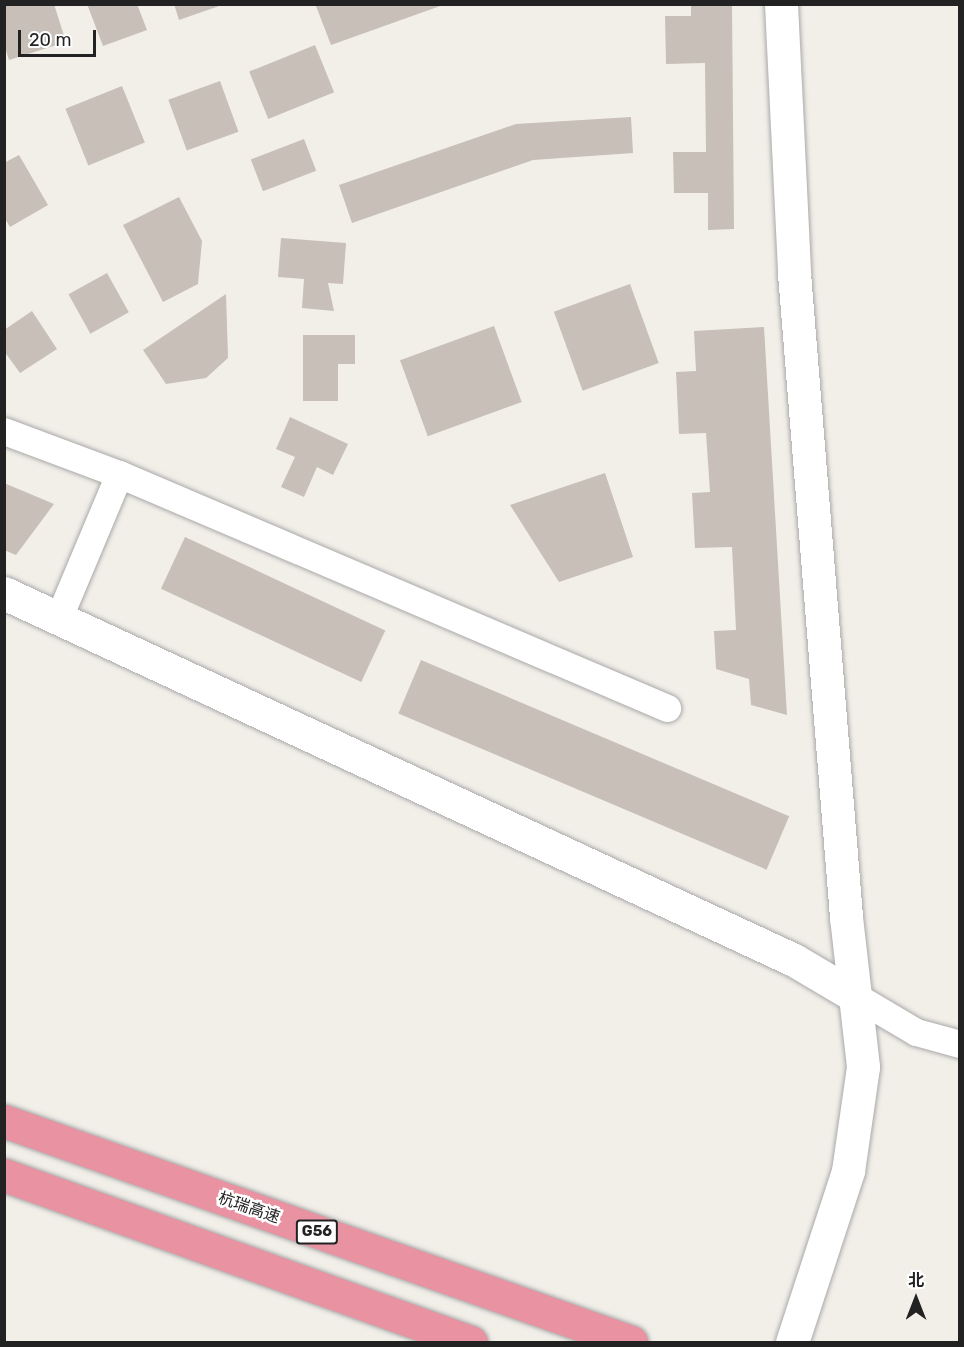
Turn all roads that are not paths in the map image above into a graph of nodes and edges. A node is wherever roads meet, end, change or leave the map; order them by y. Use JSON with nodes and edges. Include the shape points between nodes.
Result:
{"nodes":[{"id":1,"x":781,"y":4,"type":"edge"},
{"id":2,"x":4,"y":431,"type":"edge"},
{"id":3,"x":119,"y":474,"type":"junction"},
{"id":4,"x":4,"y":593,"type":"edge"},
{"id":5,"x":59,"y":617,"type":"junction"},
{"id":6,"x":667,"y":708,"type":"dead end"},
{"id":7,"x":855,"y":996,"type":"junction"},
{"id":8,"x":960,"y":1044,"type":"edge"},
{"id":9,"x":4,"y":1121,"type":"edge"},
{"id":10,"x":4,"y":1175,"type":"edge"},
{"id":11,"x":471,"y":1342,"type":"edge"},
{"id":12,"x":631,"y":1342,"type":"edge"},
{"id":13,"x":792,"y":1342,"type":"edge"}],
"edges":[{"from":1,"to":7,"type":"street","via":[[794,273]]},
{"from":2,"to":3,"type":"street"},
{"from":3,"to":5,"type":"street"},
{"from":3,"to":6,"type":"street"},
{"from":4,"to":5,"type":"street"},
{"from":5,"to":7,"type":"street","via":[[794,960]]},
{"from":7,"to":8,"type":"street","via":[[916,1032]]},
{"from":7,"to":13,"type":"street","via":[[863,1068],[848,1171]]},
{"from":9,"to":12,"type":"highway","name":"杭瑞高速","number":"G56"},
{"from":10,"to":11,"type":"highway"}]}
